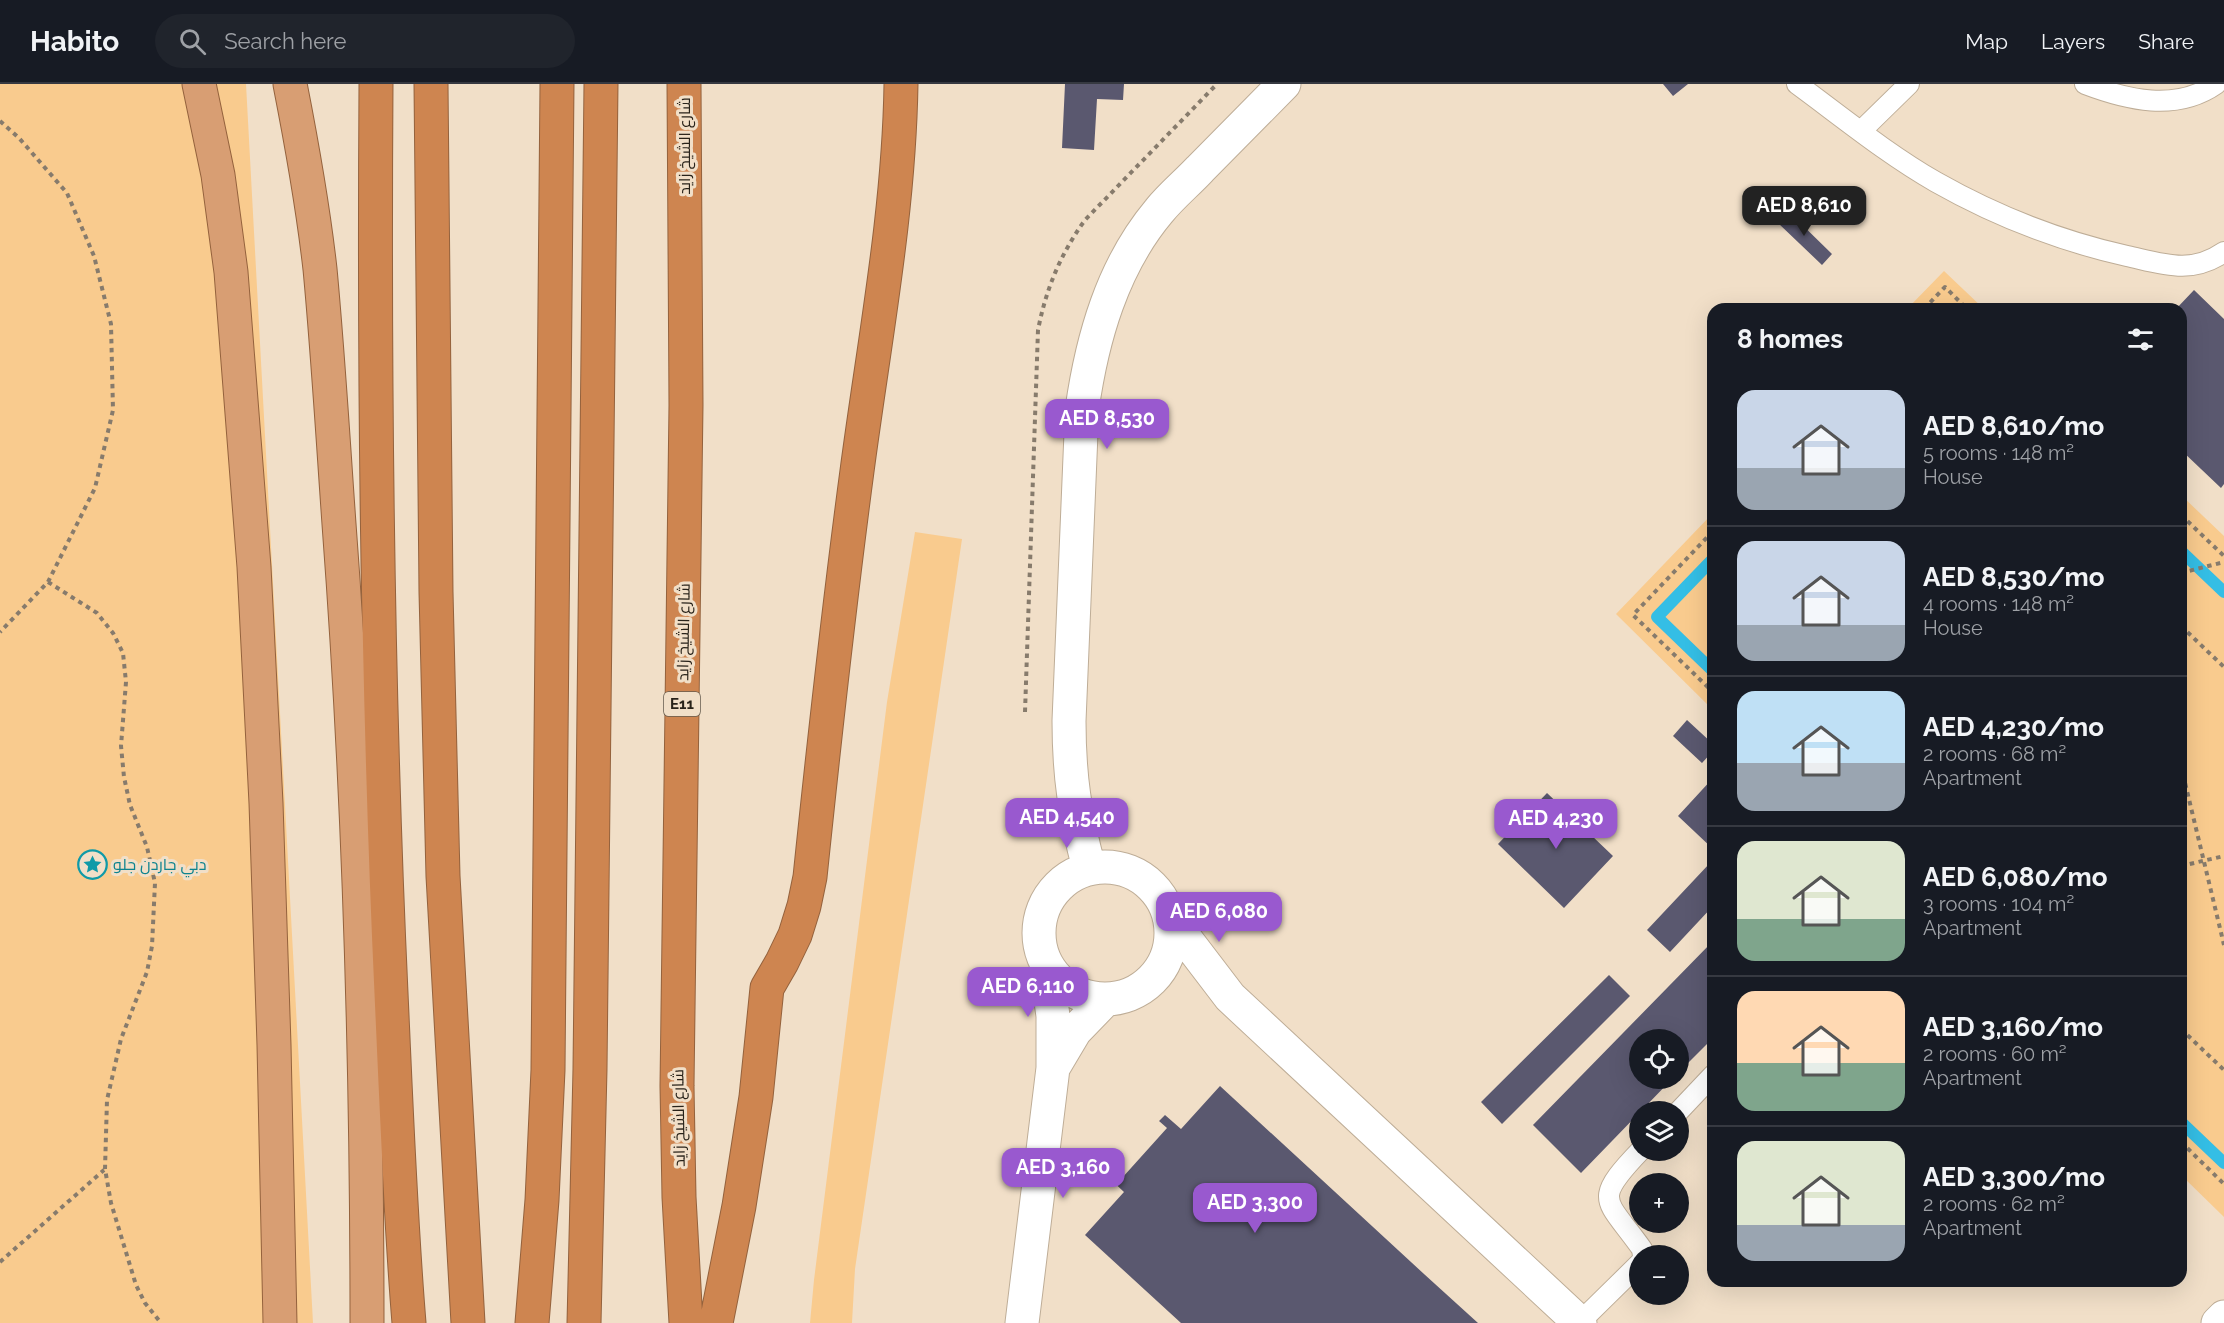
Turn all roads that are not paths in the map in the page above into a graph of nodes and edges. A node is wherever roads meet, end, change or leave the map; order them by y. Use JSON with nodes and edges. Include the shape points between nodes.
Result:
{"nodes":[{"id":1,"x":200,"y":84,"type":"edge"},
{"id":2,"x":290,"y":84,"type":"edge"},
{"id":3,"x":376,"y":84,"type":"edge"},
{"id":4,"x":431,"y":84,"type":"edge"},
{"id":5,"x":557,"y":84,"type":"edge"},
{"id":6,"x":601,"y":84,"type":"edge"},
{"id":7,"x":684,"y":84,"type":"edge"},
{"id":8,"x":1284,"y":84,"type":"edge"},
{"id":9,"x":1797,"y":84,"type":"edge"},
{"id":10,"x":1909,"y":84,"type":"edge"},
{"id":11,"x":2085,"y":84,"type":"edge"},
{"id":12,"x":2216,"y":84,"type":"edge"},
{"id":13,"x":902,"y":87,"type":"edge"},
{"id":14,"x":1861,"y":131,"type":"junction"},
{"id":15,"x":2224,"y":252,"type":"edge"},
{"id":16,"x":1089,"y":868,"type":"junction"},
{"id":17,"x":1169,"y":917,"type":"junction"},
{"id":18,"x":1046,"y":964,"type":"junction"},
{"id":19,"x":1154,"y":977,"type":"junction"},
{"id":20,"x":1230,"y":997,"type":"junction"},
{"id":21,"x":1106,"y":999,"type":"junction"},
{"id":22,"x":1053,"y":1068,"type":"junction"},
{"id":23,"x":1707,"y":1081,"type":"edge"},
{"id":24,"x":1688,"y":1101,"type":"edge"},
{"id":25,"x":1630,"y":1161,"type":"edge"},
{"id":26,"x":1639,"y":1245,"type":"edge"},
{"id":27,"x":1629,"y":1274,"type":"edge"},
{"id":28,"x":2224,"y":1317,"type":"edge"},
{"id":29,"x":280,"y":1323,"type":"edge"},
{"id":30,"x":367,"y":1323,"type":"edge"},
{"id":31,"x":409,"y":1323,"type":"edge"},
{"id":32,"x":468,"y":1323,"type":"edge"},
{"id":33,"x":532,"y":1323,"type":"edge"},
{"id":34,"x":584,"y":1323,"type":"edge"},
{"id":35,"x":686,"y":1323,"type":"edge"},
{"id":36,"x":717,"y":1323,"type":"edge"},
{"id":37,"x":1022,"y":1323,"type":"edge"},
{"id":38,"x":1580,"y":1323,"type":"edge"},
{"id":39,"x":2218,"y":1323,"type":"edge"}],
"edges":[{"from":1,"to":29,"type":"highway","via":[[231,272],[254,567],[274,1045]]},
{"from":2,"to":30,"type":"highway","via":[[320,267],[344,594],[357,828]]},
{"from":3,"to":31,"type":"highway","via":[[374,341],[379,653],[400,1221]]},
{"from":4,"to":32,"type":"highway","via":[[443,876]]},
{"from":5,"to":33,"type":"highway","via":[[548,1070]]},
{"from":6,"to":34,"type":"highway"},
{"from":7,"to":35,"type":"highway","name":"شارع الشيخ زايد","number":"E11","via":[[686,405],[677,1086]]},
{"from":8,"to":16,"type":"street","via":[[1158,212],[1111,291],[1096,335],[1082,409],[1069,721],[1073,800]]},
{"from":9,"to":14,"type":"lane"},
{"from":10,"to":14,"type":"lane"},
{"from":11,"to":12,"type":"lane","via":[[2110,94],[2164,102],[2192,98]]},
{"from":13,"to":36,"type":"highway","via":[[888,255],[857,472],[810,877],[795,935],[767,988],[756,1097]]},
{"from":14,"to":15,"type":"lane","via":[[1934,181],[1987,209],[2044,232],[2101,250],[2185,267]]},
{"from":16,"to":17,"type":"street","via":[[1118,867],[1132,872],[1156,890]]},
{"from":16,"to":18,"type":"street","via":[[1062,882],[1044,906],[1039,935]]},
{"from":17,"to":19,"type":"street","via":[[1169,949]]},
{"from":17,"to":20,"type":"street"},
{"from":18,"to":21,"type":"street","via":[[1065,986],[1078,994]]},
{"from":18,"to":22,"type":"street","via":[[1053,1016]]},
{"from":19,"to":20,"type":"street","via":[[1193,980]]},
{"from":19,"to":21,"type":"street","via":[[1132,993]]},
{"from":20,"to":38,"type":"street"},
{"from":21,"to":22,"type":"street","via":[[1075,1031]]},
{"from":22,"to":37,"type":"street"},
{"from":23,"to":24,"type":"lane"},
{"from":25,"to":26,"type":"lane","via":[[1616,1176],[1609,1195],[1610,1206]]},
{"from":27,"to":38,"type":"lane"},
{"from":28,"to":39,"type":"street"}]}
